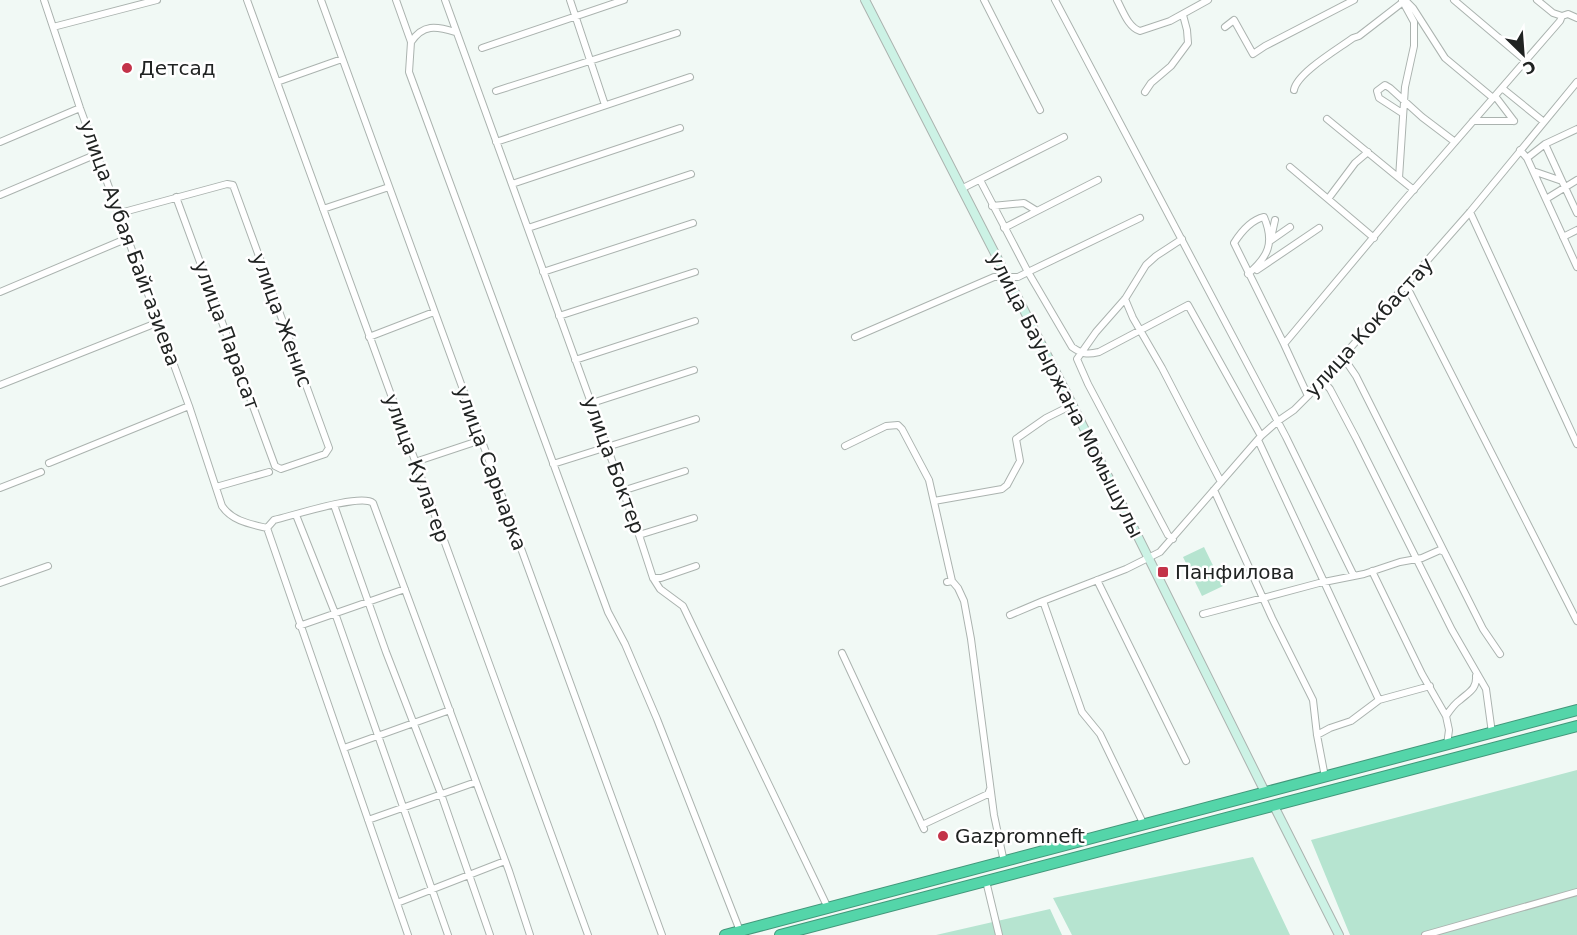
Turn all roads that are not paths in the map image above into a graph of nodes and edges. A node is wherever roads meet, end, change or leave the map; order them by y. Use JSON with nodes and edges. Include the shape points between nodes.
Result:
{"nodes":[{"id":1,"x":44,"y":0,"type":"edge"},
{"id":2,"x":157,"y":0,"type":"edge"},
{"id":3,"x":247,"y":0,"type":"edge"},
{"id":4,"x":321,"y":0,"type":"edge"},
{"id":5,"x":396,"y":0,"type":"edge"},
{"id":6,"x":445,"y":0,"type":"edge"},
{"id":7,"x":570,"y":0,"type":"edge"},
{"id":8,"x":624,"y":0,"type":"edge"},
{"id":9,"x":865,"y":0,"type":"edge"},
{"id":10,"x":984,"y":0,"type":"edge"},
{"id":11,"x":1055,"y":0,"type":"edge"},
{"id":12,"x":1117,"y":0,"type":"edge"},
{"id":13,"x":1208,"y":0,"type":"edge"},
{"id":14,"x":1354,"y":0,"type":"edge"},
{"id":15,"x":1454,"y":0,"type":"edge"},
{"id":16,"x":1537,"y":0,"type":"edge"},
{"id":17,"x":1403,"y":1,"type":"edge"},
{"id":18,"x":1183,"y":15,"type":"junction"},
{"id":19,"x":575,"y":16,"type":"junction"},
{"id":20,"x":1562,"y":16,"type":"junction"},
{"id":21,"x":1577,"y":18,"type":"edge"},
{"id":22,"x":53,"y":27,"type":"junction"},
{"id":23,"x":1225,"y":27,"type":"dead end"},
{"id":24,"x":455,"y":32,"type":"junction"},
{"id":25,"x":677,"y":33,"type":"dead end"},
{"id":26,"x":411,"y":42,"type":"junction"},
{"id":27,"x":482,"y":48,"type":"dead end"},
{"id":28,"x":342,"y":59,"type":"junction"},
{"id":29,"x":1526,"y":60,"type":"junction"},
{"id":30,"x":589,"y":61,"type":"junction"},
{"id":31,"x":690,"y":77,"type":"dead end"},
{"id":32,"x":277,"y":82,"type":"junction"},
{"id":33,"x":1577,"y":82,"type":"edge"},
{"id":34,"x":1502,"y":88,"type":"junction"},
{"id":35,"x":1294,"y":90,"type":"dead end"},
{"id":36,"x":496,"y":92,"type":"dead end"},
{"id":37,"x":1145,"y":92,"type":"dead end"},
{"id":38,"x":1494,"y":97,"type":"junction"},
{"id":39,"x":1403,"y":100,"type":"junction"},
{"id":40,"x":605,"y":105,"type":"junction"},
{"id":41,"x":80,"y":108,"type":"junction"},
{"id":42,"x":1040,"y":110,"type":"dead end"},
{"id":43,"x":1402,"y":113,"type":"junction"},
{"id":44,"x":1327,"y":119,"type":"dead end"},
{"id":45,"x":1473,"y":121,"type":"junction"},
{"id":46,"x":1544,"y":122,"type":"junction"},
{"id":47,"x":680,"y":128,"type":"dead end"},
{"id":48,"x":1577,"y":129,"type":"edge"},
{"id":49,"x":1064,"y":137,"type":"dead end"},
{"id":50,"x":0,"y":141,"type":"edge"},
{"id":51,"x":496,"y":142,"type":"junction"},
{"id":52,"x":1455,"y":142,"type":"junction"},
{"id":53,"x":1545,"y":144,"type":"junction"},
{"id":54,"x":1520,"y":150,"type":"junction"},
{"id":55,"x":1368,"y":152,"type":"junction"},
{"id":56,"x":97,"y":154,"type":"junction"},
{"id":57,"x":1527,"y":158,"type":"junction"},
{"id":58,"x":1290,"y":167,"type":"dead end"},
{"id":59,"x":1533,"y":171,"type":"junction"},
{"id":60,"x":692,"y":174,"type":"dead end"},
{"id":61,"x":1399,"y":178,"type":"junction"},
{"id":62,"x":980,"y":180,"type":"junction"},
{"id":63,"x":1098,"y":180,"type":"dead end"},
{"id":64,"x":1577,"y":180,"type":"edge"},
{"id":65,"x":512,"y":184,"type":"junction"},
{"id":66,"x":1563,"y":184,"type":"junction"},
{"id":67,"x":389,"y":187,"type":"junction"},
{"id":68,"x":961,"y":189,"type":"junction"},
{"id":69,"x":1414,"y":190,"type":"junction"},
{"id":70,"x":0,"y":195,"type":"edge"},
{"id":71,"x":177,"y":197,"type":"junction"},
{"id":72,"x":1328,"y":199,"type":"junction"},
{"id":73,"x":1546,"y":199,"type":"junction"},
{"id":74,"x":992,"y":206,"type":"junction"},
{"id":75,"x":323,"y":209,"type":"junction"},
{"id":76,"x":1037,"y":211,"type":"junction"},
{"id":77,"x":1470,"y":212,"type":"junction"},
{"id":78,"x":120,"y":213,"type":"junction"},
{"id":79,"x":1577,"y":213,"type":"edge"},
{"id":80,"x":1140,"y":218,"type":"dead end"},
{"id":81,"x":1275,"y":220,"type":"dead end"},
{"id":82,"x":693,"y":223,"type":"dead end"},
{"id":83,"x":1290,"y":227,"type":"dead end"},
{"id":84,"x":528,"y":228,"type":"junction"},
{"id":85,"x":1004,"y":228,"type":"junction"},
{"id":86,"x":1319,"y":228,"type":"dead end"},
{"id":87,"x":1577,"y":230,"type":"edge"},
{"id":88,"x":1563,"y":237,"type":"junction"},
{"id":89,"x":128,"y":238,"type":"junction"},
{"id":90,"x":1374,"y":238,"type":"junction"},
{"id":91,"x":1182,"y":239,"type":"junction"},
{"id":92,"x":1270,"y":242,"type":"junction"},
{"id":93,"x":1577,"y":267,"type":"edge"},
{"id":94,"x":543,"y":272,"type":"junction"},
{"id":95,"x":695,"y":272,"type":"dead end"},
{"id":96,"x":1028,"y":272,"type":"junction"},
{"id":97,"x":1248,"y":274,"type":"junction"},
{"id":98,"x":1007,"y":277,"type":"junction"},
{"id":99,"x":1018,"y":277,"type":"junction"},
{"id":100,"x":1406,"y":285,"type":"junction"},
{"id":101,"x":1013,"y":289,"type":"junction"},
{"id":102,"x":0,"y":292,"type":"edge"},
{"id":103,"x":1125,"y":299,"type":"junction"},
{"id":104,"x":434,"y":312,"type":"junction"},
{"id":105,"x":559,"y":316,"type":"junction"},
{"id":106,"x":695,"y":321,"type":"dead end"},
{"id":107,"x":159,"y":322,"type":"junction"},
{"id":108,"x":1140,"y":330,"type":"junction"},
{"id":109,"x":855,"y":337,"type":"dead end"},
{"id":110,"x":369,"y":338,"type":"junction"},
{"id":111,"x":1284,"y":344,"type":"junction"},
{"id":112,"x":1080,"y":353,"type":"junction"},
{"id":113,"x":1343,"y":357,"type":"junction"},
{"id":114,"x":575,"y":360,"type":"junction"},
{"id":115,"x":694,"y":370,"type":"dead end"},
{"id":116,"x":1322,"y":380,"type":"junction"},
{"id":117,"x":0,"y":385,"type":"edge"},
{"id":118,"x":1308,"y":396,"type":"junction"},
{"id":119,"x":592,"y":403,"type":"junction"},
{"id":120,"x":1072,"y":405,"type":"junction"},
{"id":121,"x":189,"y":406,"type":"junction"},
{"id":122,"x":696,"y":419,"type":"dead end"},
{"id":123,"x":1278,"y":421,"type":"junction"},
{"id":124,"x":1259,"y":438,"type":"junction"},
{"id":125,"x":481,"y":440,"type":"junction"},
{"id":126,"x":1577,"y":444,"type":"edge"},
{"id":127,"x":845,"y":446,"type":"dead end"},
{"id":128,"x":606,"y":448,"type":"junction"},
{"id":129,"x":415,"y":462,"type":"junction"},
{"id":130,"x":49,"y":463,"type":"dead end"},
{"id":131,"x":553,"y":464,"type":"junction"},
{"id":132,"x":281,"y":469,"type":"joint"},
{"id":133,"x":685,"y":471,"type":"dead end"},
{"id":134,"x":41,"y":472,"type":"dead end"},
{"id":135,"x":269,"y":472,"type":"dead end"},
{"id":136,"x":1221,"y":482,"type":"junction"},
{"id":137,"x":216,"y":487,"type":"junction"},
{"id":138,"x":0,"y":488,"type":"edge"},
{"id":139,"x":1214,"y":490,"type":"junction"},
{"id":140,"x":622,"y":491,"type":"junction"},
{"id":141,"x":934,"y":501,"type":"junction"},
{"id":142,"x":334,"y":505,"type":"junction"},
{"id":143,"x":296,"y":515,"type":"junction"},
{"id":144,"x":694,"y":518,"type":"dead end"},
{"id":145,"x":267,"y":528,"type":"junction"},
{"id":146,"x":639,"y":535,"type":"junction"},
{"id":147,"x":1173,"y":539,"type":"junction"},
{"id":148,"x":1444,"y":552,"type":"junction"},
{"id":149,"x":1148,"y":559,"type":"junction"},
{"id":150,"x":1418,"y":559,"type":"junction"},
{"id":151,"x":48,"y":566,"type":"dead end"},
{"id":152,"x":696,"y":566,"type":"dead end"},
{"id":153,"x":1372,"y":571,"type":"junction"},
{"id":154,"x":1354,"y":576,"type":"junction"},
{"id":155,"x":653,"y":578,"type":"junction"},
{"id":156,"x":1097,"y":580,"type":"junction"},
{"id":157,"x":1325,"y":582,"type":"junction"},
{"id":158,"x":0,"y":583,"type":"edge"},
{"id":159,"x":405,"y":589,"type":"junction"},
{"id":160,"x":1264,"y":598,"type":"junction"},
{"id":161,"x":369,"y":602,"type":"junction"},
{"id":162,"x":1043,"y":602,"type":"junction"},
{"id":163,"x":335,"y":613,"type":"junction"},
{"id":164,"x":1203,"y":614,"type":"dead end"},
{"id":165,"x":1010,"y":615,"type":"dead end"},
{"id":166,"x":1577,"y":621,"type":"edge"},
{"id":167,"x":300,"y":626,"type":"junction"},
{"id":168,"x":842,"y":652,"type":"dead end"},
{"id":169,"x":1500,"y":654,"type":"dead end"},
{"id":170,"x":1476,"y":673,"type":"junction"},
{"id":171,"x":1430,"y":686,"type":"junction"},
{"id":172,"x":1379,"y":700,"type":"junction"},
{"id":173,"x":450,"y":710,"type":"junction"},
{"id":174,"x":1577,"y":710,"type":"edge"},
{"id":175,"x":1446,"y":716,"type":"junction"},
{"id":176,"x":414,"y":722,"type":"junction"},
{"id":177,"x":1577,"y":726,"type":"edge"},
{"id":178,"x":1492,"y":733,"type":"junction"},
{"id":179,"x":378,"y":734,"type":"junction"},
{"id":180,"x":1317,"y":735,"type":"junction"},
{"id":181,"x":1447,"y":745,"type":"junction"},
{"id":182,"x":344,"y":748,"type":"junction"},
{"id":183,"x":1185,"y":761,"type":"dead end"},
{"id":184,"x":1325,"y":777,"type":"junction"},
{"id":185,"x":476,"y":782,"type":"junction"},
{"id":186,"x":991,"y":789,"type":"junction"},
{"id":187,"x":1265,"y":792,"type":"junction"},
{"id":188,"x":441,"y":794,"type":"junction"},
{"id":189,"x":1274,"y":806,"type":"junction"},
{"id":190,"x":404,"y":808,"type":"junction"},
{"id":191,"x":368,"y":820,"type":"junction"},
{"id":192,"x":1144,"y":825,"type":"junction"},
{"id":193,"x":505,"y":861,"type":"junction"},
{"id":194,"x":1004,"y":863,"type":"junction"},
{"id":195,"x":468,"y":875,"type":"junction"},
{"id":196,"x":986,"y":881,"type":"junction"},
{"id":197,"x":432,"y":889,"type":"junction"},
{"id":198,"x":1577,"y":892,"type":"edge"},
{"id":199,"x":885,"y":893,"type":"junction"},
{"id":200,"x":397,"y":903,"type":"junction"},
{"id":201,"x":889,"y":907,"type":"junction"},
{"id":202,"x":828,"y":908,"type":"junction"},
{"id":203,"x":740,"y":931,"type":"junction"},
{"id":204,"x":408,"y":935,"type":"edge"},
{"id":205,"x":448,"y":935,"type":"edge"},
{"id":206,"x":490,"y":935,"type":"edge"},
{"id":207,"x":530,"y":935,"type":"edge"},
{"id":208,"x":588,"y":935,"type":"edge"},
{"id":209,"x":662,"y":935,"type":"edge"},
{"id":210,"x":725,"y":935,"type":"edge"},
{"id":211,"x":780,"y":935,"type":"edge"},
{"id":212,"x":999,"y":935,"type":"edge"},
{"id":213,"x":1339,"y":935,"type":"edge"},
{"id":214,"x":1425,"y":935,"type":"edge"}],
"edges":[{"from":1,"to":22,"type":"street","name":"улица Аубая Байгазиева"},
{"from":2,"to":22,"type":"street"},
{"from":3,"to":32,"type":"street","name":"улица Кулагер"},
{"from":4,"to":28,"type":"street","name":"улица Сарыарка"},
{"from":5,"to":26,"type":"street"},
{"from":6,"to":24,"type":"street","name":"улица Боктер"},
{"from":7,"to":19,"type":"street"},
{"from":8,"to":19,"type":"street"},
{"from":9,"to":68,"type":"street","name":"улица Бауыржана Момышулы"},
{"from":10,"to":42,"type":"street"},
{"from":11,"to":91,"type":"street"},
{"from":12,"to":18,"type":"street","via":[[1136,30],[1147,30]]},
{"from":13,"to":18,"type":"street"},
{"from":14,"to":23,"type":"street","via":[[1253,54],[1234,20]]},
{"from":15,"to":29,"type":"street"},
{"from":16,"to":20,"type":"street"},
{"from":17,"to":35,"type":"street","via":[[1305,73]]},
{"from":17,"to":38,"type":"street","via":[[1413,8],[1445,58]]},
{"from":17,"to":39,"type":"street","via":[[1414,22],[1414,46]]},
{"from":18,"to":37,"type":"street","via":[[1188,43]]},
{"from":19,"to":27,"type":"street"},
{"from":19,"to":30,"type":"street"},
{"from":20,"to":21,"type":"street"},
{"from":20,"to":29,"type":"street"},
{"from":22,"to":41,"type":"street","name":"улица Аубая Байгазиева"},
{"from":24,"to":26,"type":"street","via":[[428,28]]},
{"from":24,"to":51,"type":"street","name":"улица Боктер"},
{"from":25,"to":30,"type":"street"},
{"from":26,"to":131,"type":"street","via":[[409,72]]},
{"from":28,"to":32,"type":"street"},
{"from":28,"to":67,"type":"street","name":"улица Сарыарка"},
{"from":29,"to":34,"type":"street"},
{"from":30,"to":36,"type":"street"},
{"from":30,"to":40,"type":"street"},
{"from":31,"to":40,"type":"street"},
{"from":32,"to":75,"type":"street","name":"улица Кулагер"},
{"from":33,"to":46,"type":"street","name":"улица Кокбастау"},
{"from":34,"to":38,"type":"street"},
{"from":34,"to":46,"type":"street"},
{"from":38,"to":45,"type":"street"},
{"from":38,"to":45,"type":"street","via":[[1514,121]]},
{"from":39,"to":43,"type":"street"},
{"from":39,"to":43,"type":"street","via":[[1385,85],[1377,91],[1384,102]]},
{"from":39,"to":52,"type":"street"},
{"from":40,"to":51,"type":"street"},
{"from":41,"to":50,"type":"street"},
{"from":41,"to":56,"type":"street","name":"улица Аубая Байгазиева"},
{"from":43,"to":61,"type":"street"},
{"from":44,"to":55,"type":"street"},
{"from":45,"to":52,"type":"street"},
{"from":46,"to":54,"type":"street","name":"улица Кокбастау"},
{"from":47,"to":65,"type":"street"},
{"from":48,"to":53,"type":"street"},
{"from":49,"to":62,"type":"street"},
{"from":51,"to":65,"type":"street","name":"улица Боктер"},
{"from":52,"to":69,"type":"street"},
{"from":53,"to":57,"type":"street"},
{"from":53,"to":66,"type":"street"},
{"from":54,"to":57,"type":"street"},
{"from":54,"to":77,"type":"street","name":"улица Кокбастау"},
{"from":55,"to":61,"type":"street"},
{"from":55,"to":72,"type":"street"},
{"from":56,"to":70,"type":"street"},
{"from":56,"to":78,"type":"street","name":"улица Аубая Байгазиева"},
{"from":57,"to":59,"type":"street"},
{"from":58,"to":72,"type":"street"},
{"from":59,"to":66,"type":"street"},
{"from":59,"to":73,"type":"street"},
{"from":60,"to":84,"type":"street"},
{"from":61,"to":69,"type":"street"},
{"from":62,"to":68,"type":"street"},
{"from":62,"to":74,"type":"street"},
{"from":63,"to":76,"type":"street"},
{"from":64,"to":66,"type":"street"},
{"from":65,"to":84,"type":"street","name":"улица Боктер"},
{"from":66,"to":73,"type":"street"},
{"from":66,"to":79,"type":"street"},
{"from":67,"to":75,"type":"street"},
{"from":67,"to":104,"type":"street","name":"улица Сарыарка"},
{"from":68,"to":98,"type":"street","name":"улица Бауыржана Момышулы"},
{"from":69,"to":90,"type":"street"},
{"from":71,"to":78,"type":"street"},
{"from":71,"to":132,"type":"street","name":"улица Парасат","via":[[275,466]]},
{"from":71,"to":132,"type":"street","name":"улица Женис","via":[[232,185],[329,448],[326,454]]},
{"from":72,"to":90,"type":"street"},
{"from":73,"to":88,"type":"street"},
{"from":74,"to":76,"type":"street","via":[[1024,203]]},
{"from":74,"to":85,"type":"street"},
{"from":75,"to":110,"type":"street","name":"улица Кулагер"},
{"from":76,"to":85,"type":"street"},
{"from":77,"to":100,"type":"street","name":"улица Кокбастау"},
{"from":77,"to":126,"type":"street"},
{"from":78,"to":89,"type":"street","name":"улица Аубая Байгазиева"},
{"from":80,"to":96,"type":"street"},
{"from":81,"to":92,"type":"street"},
{"from":82,"to":94,"type":"street"},
{"from":83,"to":92,"type":"street"},
{"from":84,"to":94,"type":"street","name":"улица Боктер"},
{"from":85,"to":96,"type":"street"},
{"from":86,"to":97,"type":"street"},
{"from":87,"to":88,"type":"street"},
{"from":88,"to":93,"type":"street"},
{"from":89,"to":102,"type":"street"},
{"from":89,"to":107,"type":"street","name":"улица Аубая Байгазиева"},
{"from":90,"to":111,"type":"street"},
{"from":91,"to":103,"type":"street","via":[[1146,265]]},
{"from":91,"to":123,"type":"street"},
{"from":92,"to":97,"type":"street","via":[[1267,254]]},
{"from":92,"to":97,"type":"street","via":[[1264,217],[1248,225],[1238,237],[1234,243]]},
{"from":94,"to":105,"type":"street","name":"улица Боктер"},
{"from":95,"to":105,"type":"street"},
{"from":96,"to":99,"type":"street"},
{"from":96,"to":112,"type":"street","via":[[1072,347]]},
{"from":97,"to":111,"type":"street"},
{"from":98,"to":99,"type":"street"},
{"from":98,"to":101,"type":"street","name":"улица Бауыржана Момышулы"},
{"from":98,"to":109,"type":"street","via":[[994,277]]},
{"from":99,"to":101,"type":"street"},
{"from":100,"to":113,"type":"street","name":"улица Кокбастау"},
{"from":100,"to":166,"type":"street"},
{"from":101,"to":120,"type":"street","name":"улица Бауыржана Момышулы"},
{"from":103,"to":108,"type":"street"},
{"from":103,"to":112,"type":"street"},
{"from":104,"to":110,"type":"street"},
{"from":104,"to":125,"type":"street","name":"улица Сарыарка"},
{"from":105,"to":114,"type":"street","name":"улица Боктер"},
{"from":106,"to":114,"type":"street"},
{"from":107,"to":117,"type":"street"},
{"from":107,"to":121,"type":"street","name":"улица Аубая Байгазиева"},
{"from":108,"to":112,"type":"street","via":[[1099,352]]},
{"from":108,"to":124,"type":"street","via":[[1188,305]]},
{"from":108,"to":136,"type":"street"},
{"from":110,"to":129,"type":"street","name":"улица Кулагер"},
{"from":111,"to":118,"type":"street"},
{"from":112,"to":147,"type":"street","via":[[1077,359],[1088,384]]},
{"from":113,"to":116,"type":"street","name":"улица Кокбастау"},
{"from":113,"to":148,"type":"street"},
{"from":114,"to":119,"type":"street","name":"улица Боктер"},
{"from":115,"to":119,"type":"street"},
{"from":116,"to":118,"type":"street","name":"улица Кокбастау"},
{"from":116,"to":150,"type":"street"},
{"from":118,"to":123,"type":"street","name":"улица Кокбастау"},
{"from":119,"to":128,"type":"street","name":"улица Боктер"},
{"from":120,"to":141,"type":"street","via":[[1016,439],[1020,461],[1002,489]]},
{"from":120,"to":149,"type":"street","name":"улица Бауыржана Момышулы"},
{"from":121,"to":130,"type":"street"},
{"from":121,"to":137,"type":"street","name":"улица Аубая Байгазиева"},
{"from":122,"to":128,"type":"street"},
{"from":123,"to":124,"type":"street","name":"улица Кокбастау"},
{"from":123,"to":154,"type":"street"},
{"from":124,"to":136,"type":"street","name":"улица Кокбастау"},
{"from":124,"to":157,"type":"street"},
{"from":125,"to":129,"type":"street"},
{"from":125,"to":209,"type":"street","name":"улица Сарыарка"},
{"from":127,"to":141,"type":"street","via":[[886,426],[898,425],[929,480]]},
{"from":128,"to":131,"type":"street"},
{"from":128,"to":140,"type":"street","name":"улица Боктер"},
{"from":129,"to":208,"type":"street","name":"улица Кулагер"},
{"from":131,"to":203,"type":"street","via":[[608,612],[657,719]]},
{"from":133,"to":140,"type":"street"},
{"from":134,"to":138,"type":"street"},
{"from":135,"to":137,"type":"street"},
{"from":136,"to":139,"type":"street","name":"улица Кокбастау"},
{"from":137,"to":145,"type":"street","name":"улица Аубая Байгазиева","via":[[230,516]]},
{"from":139,"to":147,"type":"street","name":"улица Кокбастау"},
{"from":139,"to":160,"type":"street"},
{"from":140,"to":146,"type":"street","name":"улица Боктер"},
{"from":141,"to":186,"type":"street","via":[[950,581],[958,588],[968,620]]},
{"from":142,"to":143,"type":"street"},
{"from":142,"to":159,"type":"street","via":[[362,499],[373,503]]},
{"from":142,"to":161,"type":"street"},
{"from":143,"to":145,"type":"street","via":[[274,520]]},
{"from":143,"to":163,"type":"street"},
{"from":144,"to":146,"type":"street"},
{"from":145,"to":167,"type":"street"},
{"from":146,"to":155,"type":"street","name":"улица Боктер"},
{"from":147,"to":149,"type":"street","name":"улица Кокбастау"},
{"from":148,"to":150,"type":"street"},
{"from":148,"to":169,"type":"street"},
{"from":149,"to":156,"type":"street","name":"улица Кокбастау"},
{"from":149,"to":187,"type":"street","name":"улица Бауыржана Момышулы"},
{"from":150,"to":153,"type":"street"},
{"from":150,"to":170,"type":"street"},
{"from":151,"to":158,"type":"street"},
{"from":152,"to":155,"type":"street"},
{"from":153,"to":154,"type":"street"},
{"from":153,"to":171,"type":"street"},
{"from":154,"to":157,"type":"street"},
{"from":155,"to":202,"type":"street","name":"улица Боктер","via":[[660,589],[683,606]]},
{"from":156,"to":162,"type":"street","name":"улица Кокбастау"},
{"from":156,"to":183,"type":"street"},
{"from":157,"to":160,"type":"street"},
{"from":157,"to":172,"type":"street"},
{"from":159,"to":161,"type":"street"},
{"from":159,"to":173,"type":"street"},
{"from":160,"to":164,"type":"street"},
{"from":160,"to":180,"type":"street","via":[[1316,707]]},
{"from":161,"to":163,"type":"street"},
{"from":161,"to":176,"type":"street"},
{"from":162,"to":165,"type":"street","name":"улица Кокбастау"},
{"from":162,"to":192,"type":"street","via":[[1082,712],[1100,734]]},
{"from":163,"to":167,"type":"street"},
{"from":163,"to":179,"type":"street"},
{"from":167,"to":182,"type":"street"},
{"from":168,"to":186,"type":"street","via":[[923,827]]},
{"from":170,"to":175,"type":"street","via":[[1474,689]]},
{"from":170,"to":178,"type":"street","via":[[1486,689]]},
{"from":171,"to":172,"type":"street"},
{"from":171,"to":175,"type":"street"},
{"from":172,"to":180,"type":"street","via":[[1350,721]]},
{"from":173,"to":176,"type":"street"},
{"from":173,"to":185,"type":"street"},
{"from":174,"to":178,"type":"highway"},
{"from":175,"to":181,"type":"street"},
{"from":176,"to":179,"type":"street"},
{"from":176,"to":188,"type":"street"},
{"from":177,"to":189,"type":"highway"},
{"from":178,"to":181,"type":"highway"},
{"from":179,"to":182,"type":"street"},
{"from":179,"to":190,"type":"street"},
{"from":180,"to":184,"type":"street"},
{"from":181,"to":184,"type":"highway"},
{"from":182,"to":191,"type":"street"},
{"from":184,"to":187,"type":"highway"},
{"from":185,"to":188,"type":"street"},
{"from":185,"to":193,"type":"street"},
{"from":186,"to":194,"type":"street"},
{"from":187,"to":192,"type":"highway"},
{"from":188,"to":190,"type":"street"},
{"from":188,"to":195,"type":"street"},
{"from":189,"to":196,"type":"highway"},
{"from":189,"to":213,"type":"street"},
{"from":190,"to":191,"type":"street"},
{"from":190,"to":197,"type":"street"},
{"from":191,"to":200,"type":"street"},
{"from":192,"to":194,"type":"highway"},
{"from":193,"to":195,"type":"street"},
{"from":193,"to":207,"type":"street"},
{"from":194,"to":199,"type":"highway"},
{"from":195,"to":197,"type":"street"},
{"from":195,"to":206,"type":"street"},
{"from":196,"to":201,"type":"highway"},
{"from":196,"to":212,"type":"street"},
{"from":197,"to":200,"type":"street"},
{"from":197,"to":205,"type":"street"},
{"from":198,"to":214,"type":"street"},
{"from":199,"to":201,"type":"highway"},
{"from":199,"to":202,"type":"highway"},
{"from":200,"to":204,"type":"street"},
{"from":201,"to":211,"type":"highway"},
{"from":202,"to":203,"type":"highway"},
{"from":203,"to":210,"type":"highway"}]}
